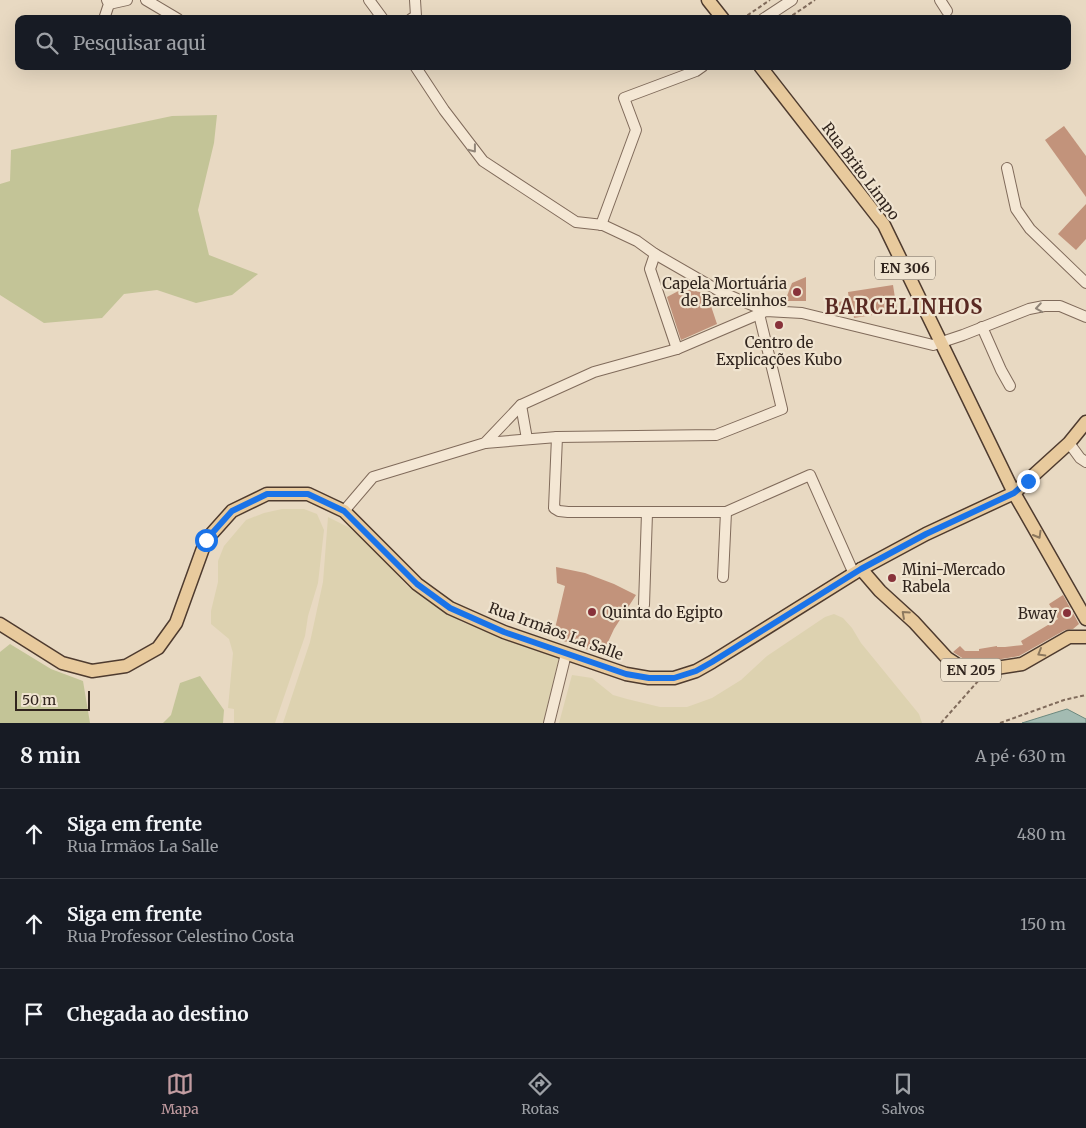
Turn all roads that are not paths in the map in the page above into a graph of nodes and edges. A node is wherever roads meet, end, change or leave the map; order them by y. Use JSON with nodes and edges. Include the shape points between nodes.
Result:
{"nodes":[{"id":1,"x":127,"y":0,"type":"edge"},
{"id":2,"x":146,"y":0,"type":"edge"},
{"id":3,"x":369,"y":0,"type":"edge"},
{"id":4,"x":415,"y":0,"type":"edge"},
{"id":5,"x":708,"y":0,"type":"edge"},
{"id":6,"x":792,"y":0,"type":"edge"},
{"id":7,"x":940,"y":0,"type":"edge"},
{"id":8,"x":108,"y":2,"type":"edge"},
{"id":9,"x":947,"y":11,"type":"dead end"},
{"id":10,"x":105,"y":15,"type":"edge"},
{"id":11,"x":171,"y":15,"type":"edge"},
{"id":12,"x":380,"y":15,"type":"edge"},
{"id":13,"x":416,"y":15,"type":"edge"},
{"id":14,"x":720,"y":15,"type":"edge"},
{"id":15,"x":769,"y":15,"type":"edge"},
{"id":16,"x":418,"y":70,"type":"edge"},
{"id":17,"x":697,"y":70,"type":"edge"},
{"id":18,"x":763,"y":70,"type":"edge"},
{"id":19,"x":1007,"y":168,"type":"dead end"},
{"id":20,"x":601,"y":225,"type":"junction"},
{"id":21,"x":654,"y":254,"type":"junction"},
{"id":22,"x":1086,"y":283,"type":"edge"},
{"id":23,"x":762,"y":313,"type":"junction"},
{"id":24,"x":1086,"y":317,"type":"edge"},
{"id":25,"x":982,"y":327,"type":"junction"},
{"id":26,"x":942,"y":343,"type":"junction"},
{"id":27,"x":677,"y":349,"type":"junction"},
{"id":28,"x":1010,"y":386,"type":"dead end"},
{"id":29,"x":521,"y":405,"type":"junction"},
{"id":30,"x":1086,"y":422,"type":"edge"},
{"id":31,"x":557,"y":437,"type":"junction"},
{"id":32,"x":527,"y":439,"type":"junction"},
{"id":33,"x":485,"y":442,"type":"junction"},
{"id":34,"x":1069,"y":442,"type":"junction"},
{"id":35,"x":1086,"y":462,"type":"edge"},
{"id":36,"x":1014,"y":493,"type":"junction"},
{"id":37,"x":344,"y":511,"type":"junction"},
{"id":38,"x":726,"y":512,"type":"junction"},
{"id":39,"x":647,"y":513,"type":"junction"},
{"id":40,"x":857,"y":571,"type":"junction"},
{"id":41,"x":723,"y":577,"type":"dead end"},
{"id":42,"x":644,"y":605,"type":"dead end"},
{"id":43,"x":1086,"y":619,"type":"edge"},
{"id":44,"x":0,"y":624,"type":"edge"},
{"id":45,"x":1086,"y":637,"type":"edge"},
{"id":46,"x":566,"y":654,"type":"junction"},
{"id":47,"x":549,"y":723,"type":"edge"}],
"edges":[{"from":1,"to":8,"type":"street"},
{"from":2,"to":11,"type":"street"},
{"from":3,"to":12,"type":"street"},
{"from":4,"to":13,"type":"street"},
{"from":5,"to":14,"type":"main road"},
{"from":6,"to":15,"type":"street"},
{"from":7,"to":9,"type":"street"},
{"from":8,"to":10,"type":"street"},
{"from":16,"to":20,"type":"street","one_way":true,"via":[[483,161],[576,222]]},
{"from":17,"to":20,"type":"street","via":[[624,98],[636,130]]},
{"from":18,"to":26,"type":"main road","name":"Rua Brito Limpo","number":"EN 306","via":[[884,225]]},
{"from":19,"to":22,"type":"street","via":[[1016,208],[1030,229]]},
{"from":20,"to":21,"type":"street","via":[[637,241]]},
{"from":21,"to":23,"type":"street"},
{"from":21,"to":27,"type":"street","via":[[650,268]]},
{"from":23,"to":26,"type":"street","via":[[802,313],[921,343]]},
{"from":23,"to":27,"type":"street"},
{"from":23,"to":31,"type":"street","via":[[782,409],[716,435]]},
{"from":24,"to":25,"type":"street","one_way":true,"via":[[1060,306],[1044,306]]},
{"from":25,"to":26,"type":"street"},
{"from":25,"to":28,"type":"street"},
{"from":26,"to":36,"type":"main road","name":"Rua Brito Limpo","number":"EN 306"},
{"from":27,"to":29,"type":"street","via":[[594,372]]},
{"from":29,"to":32,"type":"street"},
{"from":29,"to":33,"type":"street"},
{"from":30,"to":34,"type":"main road","name":"Rua Irmãos La Salle"},
{"from":31,"to":32,"type":"street"},
{"from":31,"to":39,"type":"street","via":[[554,508],[559,511]]},
{"from":32,"to":33,"type":"street"},
{"from":33,"to":37,"type":"street","via":[[373,477]]},
{"from":34,"to":35,"type":"street"},
{"from":34,"to":36,"type":"main road","name":"Rua Irmãos La Salle"},
{"from":36,"to":40,"type":"main road","name":"Rua Irmãos La Salle"},
{"from":36,"to":43,"type":"main road","name":"Rua Brito Limpo","one_way":true},
{"from":37,"to":44,"type":"main road","name":"Rua Irmãos La Salle","via":[[308,494],[267,494],[232,511],[206,540],[176,623],[158,648],[126,666],[92,671],[62,663]]},
{"from":37,"to":46,"type":"main road","name":"Rua Irmãos La Salle","via":[[417,584],[450,608]]},
{"from":38,"to":39,"type":"street"},
{"from":38,"to":40,"type":"street","via":[[810,475]]},
{"from":38,"to":41,"type":"street"},
{"from":39,"to":42,"type":"street"},
{"from":45,"to":40,"type":"main road","number":"EN 205","one_way":true,"via":[[1069,637],[1022,664],[983,670],[964,669],[946,658],[914,622]]},
{"from":40,"to":46,"type":"main road","name":"Rua Irmãos La Salle","via":[[712,662],[674,678],[626,674]]},
{"from":46,"to":47,"type":"street"}]}
